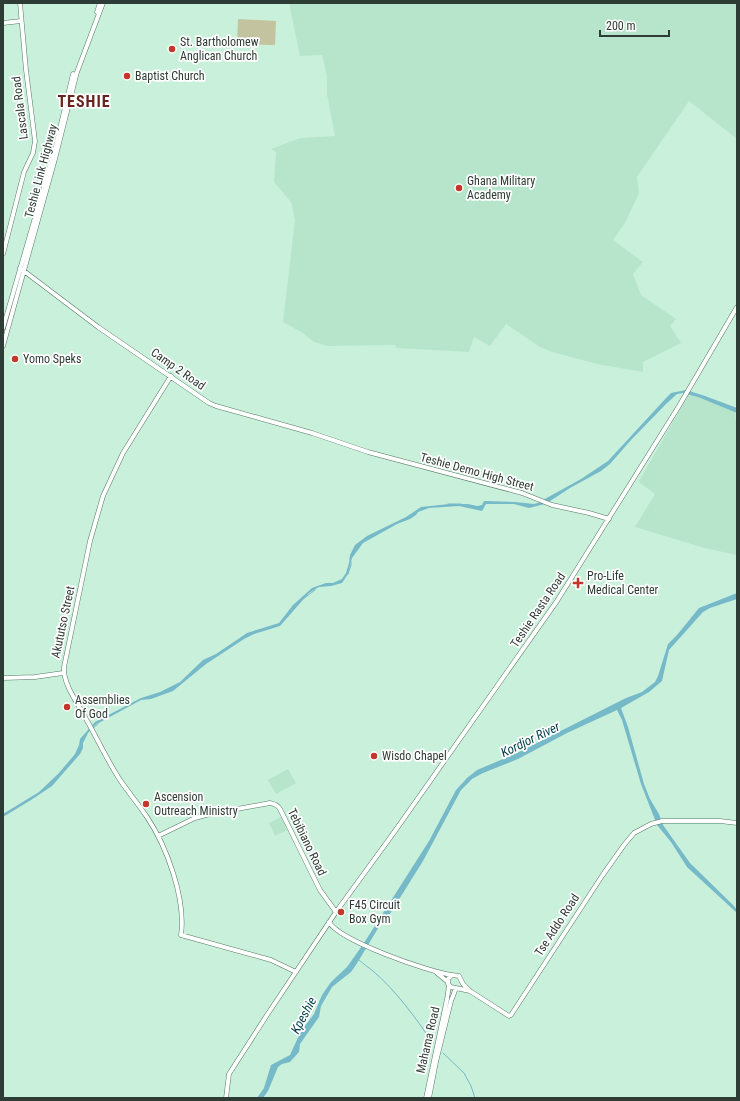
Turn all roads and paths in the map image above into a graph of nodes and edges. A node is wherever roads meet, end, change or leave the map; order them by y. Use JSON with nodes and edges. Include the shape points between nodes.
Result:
{"nodes":[{"id":1,"x":20,"y":3,"type":"edge"},
{"id":2,"x":100,"y":3,"type":"edge"},
{"id":3,"x":103,"y":3,"type":"edge"},
{"id":4,"x":21,"y":21,"type":"junction"},
{"id":5,"x":3,"y":24,"type":"edge"},
{"id":6,"x":3,"y":254,"type":"edge"},
{"id":7,"x":22,"y":269,"type":"junction"},
{"id":8,"x":737,"y":307,"type":"edge"},
{"id":9,"x":3,"y":328,"type":"edge"},
{"id":10,"x":3,"y":346,"type":"edge"},
{"id":11,"x":171,"y":376,"type":"junction"},
{"id":12,"x":341,"y":443,"type":"joint"},
{"id":13,"x":608,"y":519,"type":"junction"},
{"id":14,"x":64,"y":673,"type":"junction"},
{"id":15,"x":3,"y":678,"type":"edge"},
{"id":16,"x":737,"y":823,"type":"edge"},
{"id":17,"x":158,"y":836,"type":"junction"},
{"id":18,"x":336,"y":912,"type":"junction"},
{"id":19,"x":329,"y":922,"type":"junction"},
{"id":20,"x":296,"y":972,"type":"junction"},
{"id":21,"x":435,"y":972,"type":"junction"},
{"id":22,"x":452,"y":975,"type":"junction"},
{"id":23,"x":462,"y":980,"type":"junction"},
{"id":24,"x":448,"y":984,"type":"junction"},
{"id":25,"x":457,"y":988,"type":"junction"},
{"id":26,"x":470,"y":991,"type":"junction"},
{"id":27,"x":226,"y":1098,"type":"edge"},
{"id":28,"x":426,"y":1098,"type":"edge"},
{"id":29,"x":429,"y":1098,"type":"edge"}],
"edges":[{"from":1,"to":4,"type":"street","name":"Lascala Road"},
{"from":2,"to":7,"type":"street","name":"Teshie Link Highway","via":[[74,72]]},
{"from":3,"to":7,"type":"street","name":"Teshie Link Highway","via":[[77,72],[55,159]]},
{"from":4,"to":5,"type":"street"},
{"from":4,"to":6,"type":"street","name":"Lascala Road","via":[[35,147],[24,172]]},
{"from":7,"to":9,"type":"street","name":"Teshie Link Highway"},
{"from":7,"to":10,"type":"street","name":"Teshie Link Highway"},
{"from":7,"to":11,"type":"street","name":"Camp 2 Road","via":[[98,327]]},
{"from":8,"to":13,"type":"street","name":"Teshie Rasta Road"},
{"from":11,"to":12,"type":"street","name":"Camp 2 Road","via":[[216,406]]},
{"from":11,"to":14,"type":"street","name":"Akututso Street","via":[[124,453],[102,496],[90,541]]},
{"from":12,"to":13,"type":"street","name":"Teshie Demo High Street"},
{"from":13,"to":18,"type":"street","name":"Teshie Rasta Road","via":[[532,637]]},
{"from":14,"to":15,"type":"street"},
{"from":14,"to":17,"type":"street","name":"Akututso Street","via":[[72,693],[121,782]]},
{"from":16,"to":26,"type":"street","name":"Tse Addo Road","via":[[662,821],[643,827],[622,847],[511,1015]]},
{"from":17,"to":18,"type":"street","name":"Tebibiano Road","via":[[207,815],[270,803],[278,805],[320,890]]},
{"from":17,"to":20,"type":"street","name":"Akututso Street","via":[[171,867],[181,904],[181,935],[271,960]]},
{"from":18,"to":19,"type":"street","name":"Teshie Rasta Road"},
{"from":19,"to":20,"type":"street","name":"Teshie Rasta Road"},
{"from":19,"to":21,"type":"street","via":[[335,930],[370,949]]},
{"from":20,"to":27,"type":"street","name":"Teshie Rasta Road","via":[[229,1074]]},
{"from":21,"to":22,"type":"street"},
{"from":21,"to":24,"type":"street"},
{"from":22,"to":23,"type":"street","via":[[457,975]]},
{"from":22,"to":24,"type":"street"},
{"from":23,"to":25,"type":"street"},
{"from":23,"to":26,"type":"street","name":"Tse Addo Road"},
{"from":24,"to":25,"type":"street"},
{"from":24,"to":28,"type":"street","name":"Mahama Road"},
{"from":25,"to":26,"type":"street","name":"Tse Addo Road"},
{"from":25,"to":29,"type":"street","name":"Mahama Road","via":[[449,1008]]}]}
